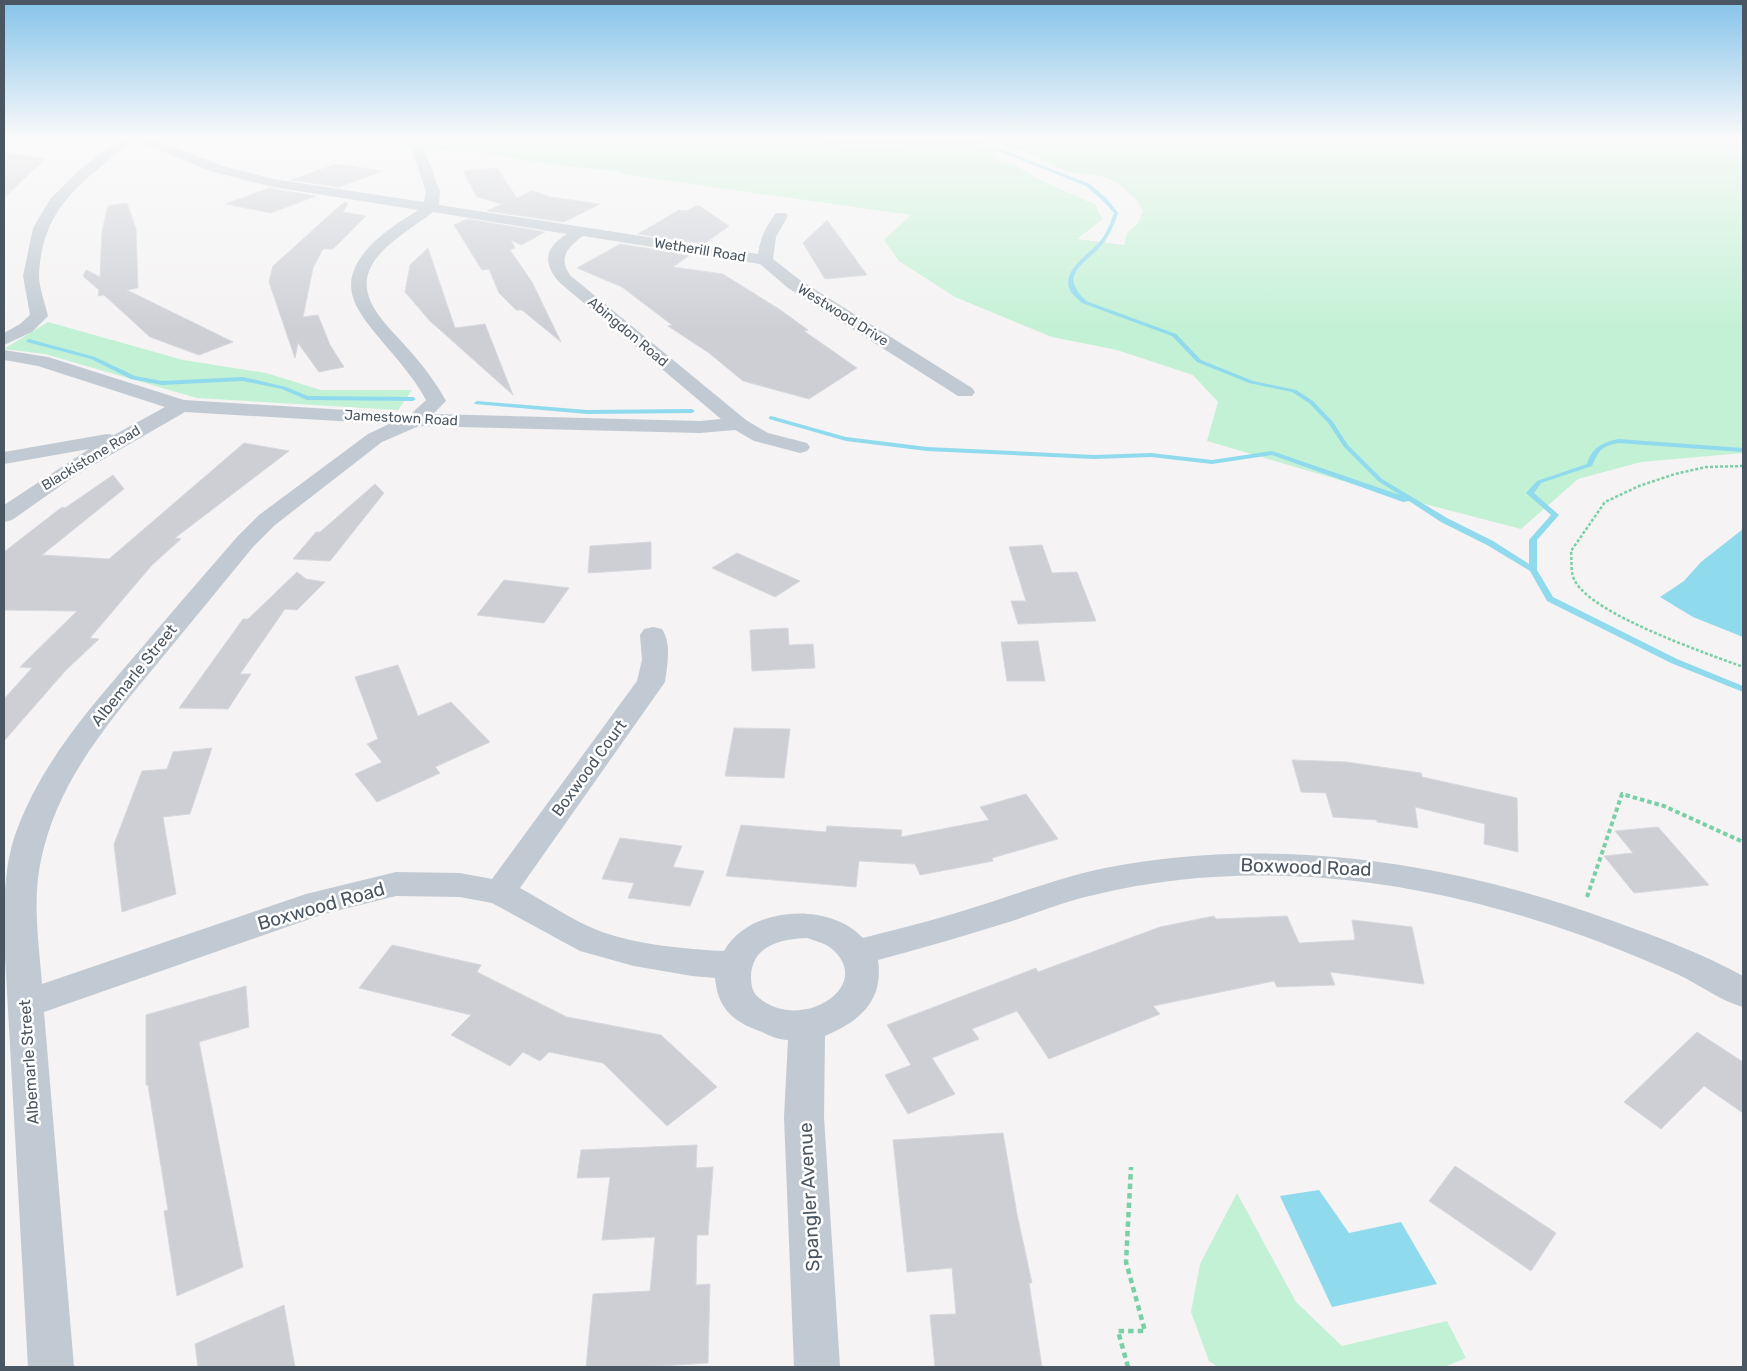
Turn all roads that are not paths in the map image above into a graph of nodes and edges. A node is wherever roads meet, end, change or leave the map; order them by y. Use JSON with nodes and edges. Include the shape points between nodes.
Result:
{"nodes":[{"id":1,"x":56,"y":201,"type":"edge"},
{"id":2,"x":396,"y":201,"type":"edge"},
{"id":3,"x":432,"y":201,"type":"edge"},
{"id":4,"x":432,"y":207,"type":"junction"},
{"id":5,"x":781,"y":216,"type":"dead end"},
{"id":6,"x":580,"y":231,"type":"junction"},
{"id":7,"x":765,"y":260,"type":"junction"},
{"id":8,"x":4,"y":340,"type":"edge"},
{"id":9,"x":4,"y":355,"type":"edge"},
{"id":10,"x":965,"y":392,"type":"dead end"},
{"id":11,"x":182,"y":406,"type":"junction"},
{"id":12,"x":416,"y":420,"type":"junction"},
{"id":13,"x":739,"y":424,"type":"junction"},
{"id":14,"x":123,"y":437,"type":"junction"},
{"id":15,"x":800,"y":447,"type":"dead end"},
{"id":16,"x":4,"y":458,"type":"edge"},
{"id":17,"x":4,"y":515,"type":"edge"},
{"id":18,"x":653,"y":635,"type":"dead end"},
{"id":19,"x":500,"y":892,"type":"junction"},
{"id":20,"x":858,"y":952,"type":"junction"},
{"id":21,"x":734,"y":965,"type":"junction"},
{"id":22,"x":1743,"y":993,"type":"edge"},
{"id":23,"x":24,"y":1005,"type":"junction"},
{"id":24,"x":807,"y":1026,"type":"junction"},
{"id":25,"x":51,"y":1367,"type":"edge"},
{"id":26,"x":817,"y":1367,"type":"edge"}],
"edges":[{"from":1,"to":8,"type":"street","via":[[40,228],[31,276],[40,316]]},
{"from":2,"to":4,"type":"street","name":"Wetherill Road"},
{"from":3,"to":4,"type":"street"},
{"from":4,"to":6,"type":"street","name":"Wetherill Road"},
{"from":4,"to":12,"type":"street","name":"Albemarle Street","via":[[380,245],[365,264],[358,289],[372,319],[436,401]]},
{"from":5,"to":7,"type":"street","via":[[770,230]]},
{"from":6,"to":7,"type":"street","name":"Wetherill Road"},
{"from":6,"to":13,"type":"street","name":"Abingdon Road","via":[[556,254],[556,268],[565,279]]},
{"from":7,"to":10,"type":"street","name":"Westwood Drive","via":[[794,284]]},
{"from":9,"to":11,"type":"street","name":"Jamestown Road","via":[[41,361]]},
{"from":11,"to":12,"type":"street","name":"Jamestown Road"},
{"from":11,"to":14,"type":"street","name":"Blackistone Road"},
{"from":12,"to":13,"type":"street","name":"Jamestown Road","via":[[700,427]]},
{"from":12,"to":23,"type":"street","name":"Albemarle Street","via":[[375,438],[274,514],[244,542],[101,712],[61,768],[33,827],[24,862],[19,911]]},
{"from":13,"to":15,"type":"street","via":[[761,437]]},
{"from":14,"to":16,"type":"street"},
{"from":14,"to":17,"type":"street","name":"Blackistone Road","via":[[40,488]]},
{"from":18,"to":19,"type":"street","name":"Boxwood Court","via":[[656,660],[651,682]]},
{"from":19,"to":21,"type":"street","name":"Boxwood Road","via":[[592,942],[692,963]]},
{"from":19,"to":23,"type":"street","name":"Boxwood Road","via":[[460,885],[396,884],[364,890]]},
{"from":20,"to":21,"type":"street","via":[[844,938],[828,930],[810,925],[790,926],[772,930],[755,939],[742,951]]},
{"from":20,"to":22,"type":"street","name":"Boxwood Road","via":[[1105,880],[1228,864],[1308,864],[1376,869],[1456,885],[1579,920],[1656,950]]},
{"from":20,"to":24,"type":"street","via":[[863,981],[857,996],[827,1021]]},
{"from":21,"to":24,"type":"street","via":[[732,981],[737,997],[748,1011],[765,1021],[785,1026]]},
{"from":23,"to":25,"type":"street","name":"Albemarle Street"},
{"from":24,"to":26,"type":"street","name":"Spangler Avenue","via":[[804,1117]]}]}
